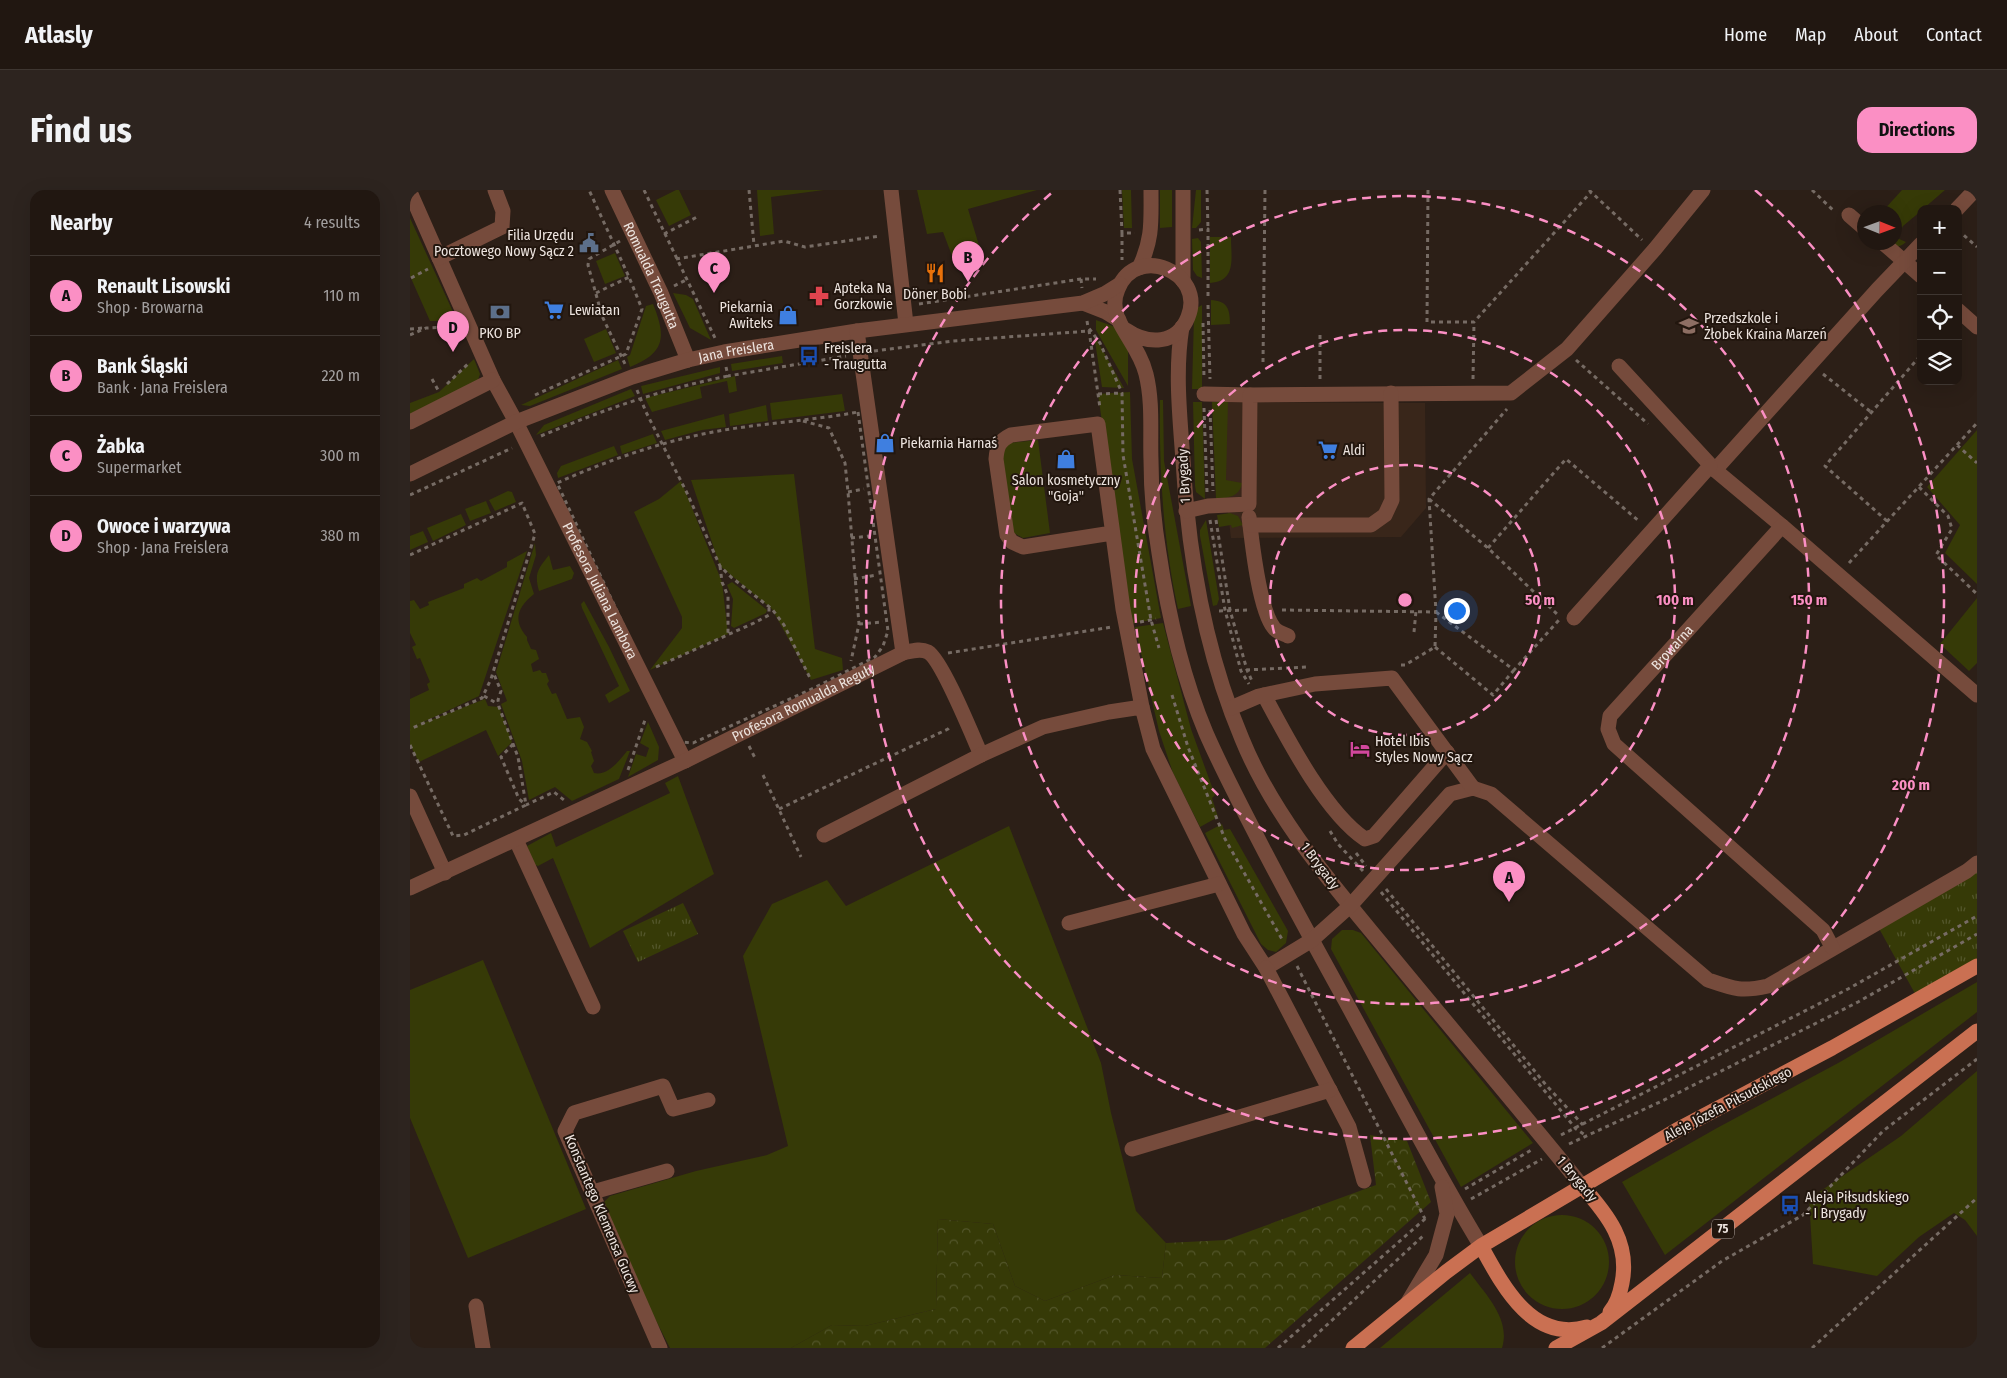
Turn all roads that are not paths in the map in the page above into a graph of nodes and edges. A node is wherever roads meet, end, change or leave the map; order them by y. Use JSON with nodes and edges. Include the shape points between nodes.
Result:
{"nodes":[{"id":1,"x":495,"y":190,"type":"edge"},
{"id":2,"x":612,"y":190,"type":"edge"},
{"id":3,"x":891,"y":190,"type":"edge"},
{"id":4,"x":1151,"y":190,"type":"edge"},
{"id":5,"x":1183,"y":190,"type":"edge"},
{"id":6,"x":1703,"y":190,"type":"edge"},
{"id":7,"x":1976,"y":190,"type":"edge"},
{"id":8,"x":410,"y":192,"type":"edge"},
{"id":9,"x":1960,"y":205,"type":"edge"},
{"id":10,"x":1845,"y":216,"type":"road end"},
{"id":11,"x":1857,"y":224,"type":"edge"},
{"id":12,"x":1917,"y":248,"type":"edge"},
{"id":13,"x":1891,"y":250,"type":"edge"},
{"id":14,"x":1904,"y":261,"type":"junction"},
{"id":15,"x":436,"y":262,"type":"junction"},
{"id":16,"x":1139,"y":268,"type":"junction"},
{"id":17,"x":1917,"y":272,"type":"edge"},
{"id":18,"x":1183,"y":281,"type":"junction"},
{"id":19,"x":1120,"y":284,"type":"junction"},
{"id":20,"x":1083,"y":303,"type":"junction"},
{"id":21,"x":1962,"y":314,"type":"edge"},
{"id":22,"x":906,"y":324,"type":"junction"},
{"id":23,"x":1122,"y":325,"type":"junction"},
{"id":24,"x":1182,"y":327,"type":"junction"},
{"id":25,"x":1977,"y":327,"type":"edge"},
{"id":26,"x":857,"y":331,"type":"junction"},
{"id":27,"x":688,"y":360,"type":"junction"},
{"id":28,"x":1619,"y":366,"type":"dead end"},
{"id":29,"x":493,"y":380,"type":"junction"},
{"id":30,"x":1391,"y":393,"type":"junction"},
{"id":31,"x":1207,"y":394,"type":"road end"},
{"id":32,"x":1250,"y":395,"type":"junction"},
{"id":33,"x":512,"y":415,"type":"junction"},
{"id":34,"x":410,"y":422,"type":"edge"},
{"id":35,"x":1712,"y":468,"type":"junction"},
{"id":36,"x":410,"y":474,"type":"edge"},
{"id":37,"x":1249,"y":504,"type":"junction"},
{"id":38,"x":1186,"y":510,"type":"junction"},
{"id":39,"x":1250,"y":525,"type":"junction"},
{"id":40,"x":1782,"y":526,"type":"junction"},
{"id":41,"x":1112,"y":533,"type":"junction"},
{"id":42,"x":1574,"y":618,"type":"dead end"},
{"id":43,"x":1288,"y":636,"type":"dead end"},
{"id":44,"x":902,"y":653,"type":"junction"},
{"id":45,"x":1976,"y":692,"type":"edge"},
{"id":46,"x":1260,"y":696,"type":"junction"},
{"id":47,"x":1142,"y":707,"type":"junction"},
{"id":48,"x":1231,"y":708,"type":"junction"},
{"id":49,"x":1447,"y":752,"type":"junction"},
{"id":50,"x":981,"y":755,"type":"junction"},
{"id":51,"x":684,"y":761,"type":"junction"},
{"id":52,"x":1473,"y":788,"type":"junction"},
{"id":53,"x":410,"y":796,"type":"edge"},
{"id":54,"x":824,"y":835,"type":"dead end"},
{"id":55,"x":516,"y":840,"type":"junction"},
{"id":56,"x":1977,"y":863,"type":"edge"},
{"id":57,"x":445,"y":873,"type":"junction"},
{"id":58,"x":1219,"y":884,"type":"junction"},
{"id":59,"x":410,"y":888,"type":"edge"},
{"id":60,"x":1350,"y":906,"type":"junction"},
{"id":61,"x":1069,"y":923,"type":"dead end"},
{"id":62,"x":1312,"y":940,"type":"junction"},
{"id":63,"x":1832,"y":948,"type":"junction"},
{"id":64,"x":1977,"y":966,"type":"edge"},
{"id":65,"x":1266,"y":968,"type":"junction"},
{"id":66,"x":593,"y":1008,"type":"dead end"},
{"id":67,"x":1977,"y":1031,"type":"edge"},
{"id":68,"x":1330,"y":1090,"type":"junction"},
{"id":69,"x":708,"y":1100,"type":"dead end"},
{"id":70,"x":1132,"y":1149,"type":"dead end"},
{"id":71,"x":666,"y":1171,"type":"dead end"},
{"id":72,"x":1364,"y":1182,"type":"dead end"},
{"id":73,"x":1582,"y":1186,"type":"junction"},
{"id":74,"x":593,"y":1192,"type":"junction"},
{"id":75,"x":1449,"y":1199,"type":"junction"},
{"id":76,"x":1481,"y":1246,"type":"junction"},
{"id":77,"x":1408,"y":1302,"type":"junction"},
{"id":78,"x":476,"y":1306,"type":"dead end"},
{"id":79,"x":1601,"y":1323,"type":"junction"},
{"id":80,"x":483,"y":1348,"type":"edge"},
{"id":81,"x":660,"y":1348,"type":"edge"},
{"id":82,"x":1353,"y":1348,"type":"edge"},
{"id":83,"x":1556,"y":1348,"type":"edge"}],
"edges":[{"from":1,"to":15,"type":"street","via":[[503,211],[502,227]]},
{"from":2,"to":27,"type":"street","name":"Romualda Traugutta","via":[[661,293]]},
{"from":3,"to":22,"type":"street"},
{"from":4,"to":16,"type":"street","via":[[1151,234]]},
{"from":5,"to":18,"type":"street"},
{"from":6,"to":30,"type":"street","via":[[1567,349],[1511,393]]},
{"from":7,"to":9,"type":"street"},
{"from":8,"to":15,"type":"street","name":"Profesora Juliana Lambora"},
{"from":10,"to":11,"type":"street"},
{"from":12,"to":14,"type":"street"},
{"from":13,"to":14,"type":"street"},
{"from":14,"to":17,"type":"street"},
{"from":14,"to":35,"type":"street"},
{"from":15,"to":29,"type":"street","name":"Profesora Juliana Lambora"},
{"from":16,"to":18,"type":"street","via":[[1163,266]]},
{"from":16,"to":19,"type":"street"},
{"from":18,"to":24,"type":"street","via":[[1189,292],[1190,304]]},
{"from":19,"to":20,"type":"street","name":"Jana Freislera"},
{"from":19,"to":23,"type":"street","via":[[1115,308]]},
{"from":20,"to":22,"type":"street","name":"Jana Freislera"},
{"from":20,"to":23,"type":"street","name":"Jana Freislera","via":[[1106,312]]},
{"from":21,"to":25,"type":"street"},
{"from":22,"to":26,"type":"street","name":"Jana Freislera"},
{"from":23,"to":24,"type":"street","via":[[1136,337],[1148,341],[1161,340]]},
{"from":23,"to":62,"type":"street","via":[[1146,372],[1158,550],[1170,616],[1186,675],[1206,732],[1240,804]]},
{"from":24,"to":38,"type":"street","name":"1 Brygady","via":[[1178,368]]},
{"from":26,"to":27,"type":"street","name":"Jana Freislera"},
{"from":26,"to":44,"type":"street"},
{"from":27,"to":33,"type":"street","name":"Jana Freislera"},
{"from":28,"to":35,"type":"street"},
{"from":29,"to":33,"type":"street","name":"Profesora Juliana Lambora"},
{"from":29,"to":34,"type":"street"},
{"from":30,"to":32,"type":"street"},
{"from":30,"to":39,"type":"street","via":[[1392,500],[1385,515],[1371,525]]},
{"from":31,"to":32,"type":"street"},
{"from":32,"to":37,"type":"street"},
{"from":33,"to":36,"type":"street","name":"Jana Freislera"},
{"from":33,"to":51,"type":"street","name":"Profesora Juliana Lambora"},
{"from":35,"to":40,"type":"street"},
{"from":35,"to":42,"type":"street"},
{"from":37,"to":38,"type":"street"},
{"from":37,"to":39,"type":"street"},
{"from":38,"to":48,"type":"street","name":"1 Brygady","via":[[1202,612]]},
{"from":39,"to":43,"type":"street","via":[[1254,562],[1266,610],[1274,629]]},
{"from":40,"to":45,"type":"street"},
{"from":40,"to":63,"type":"street","name":"Browarna","via":[[1610,716],[1608,729],[1614,744],[1823,930]]},
{"from":41,"to":41,"type":"street","via":[[1023,547],[1012,542],[1006,535],[997,446],[1011,435],[1098,424]]},
{"from":41,"to":47,"type":"street"},
{"from":44,"to":50,"type":"street","via":[[920,649],[931,653],[942,669]]},
{"from":44,"to":51,"type":"street","name":"Profesora Romualda Reguły"},
{"from":46,"to":48,"type":"street"},
{"from":46,"to":49,"type":"street","via":[[1315,684],[1392,678]]},
{"from":46,"to":49,"type":"street","via":[[1312,779],[1353,831],[1366,839],[1374,836]]},
{"from":47,"to":50,"type":"street","via":[[1043,727]]},
{"from":47,"to":58,"type":"street","via":[[1153,749]]},
{"from":48,"to":60,"type":"street","name":"1 Brygady","via":[[1242,740],[1278,810]]},
{"from":49,"to":52,"type":"street"},
{"from":50,"to":54,"type":"street"},
{"from":51,"to":55,"type":"street","name":"Profesora Romualda Reguły"},
{"from":52,"to":60,"type":"street","via":[[1450,794]]},
{"from":52,"to":63,"type":"street","via":[[1491,794],[1708,980],[1746,990],[1768,986]]},
{"from":53,"to":57,"type":"street"},
{"from":55,"to":57,"type":"street","name":"Profesora Romualda Reguły"},
{"from":55,"to":66,"type":"street"},
{"from":56,"to":63,"type":"street"},
{"from":57,"to":59,"type":"street","name":"Profesora Romualda Reguły"},
{"from":58,"to":61,"type":"street"},
{"from":58,"to":65,"type":"street","via":[[1244,934]]},
{"from":60,"to":62,"type":"street"},
{"from":60,"to":73,"type":"street","name":"1 Brygady"},
{"from":62,"to":65,"type":"street"},
{"from":62,"to":75,"type":"street","via":[[1439,1174]]},
{"from":64,"to":73,"type":"main road","name":"Aleje Józefa Piłsudskiego","via":[[1677,1130]]},
{"from":65,"to":68,"type":"street"},
{"from":67,"to":79,"type":"main road","number":"75"},
{"from":68,"to":70,"type":"street"},
{"from":68,"to":72,"type":"street","via":[[1349,1127]]},
{"from":69,"to":74,"type":"street","name":"Konstantego Klemensa Gucwy","via":[[673,1109],[663,1086],[574,1113],[565,1131]]},
{"from":71,"to":74,"type":"street"},
{"from":73,"to":76,"type":"main road","name":"Aleje Józefa Piłsudskiego"},
{"from":73,"to":79,"type":"main road","name":"1 Brygady","via":[[1609,1219],[1622,1243],[1625,1268],[1621,1292]]},
{"from":74,"to":81,"type":"street","name":"Konstantego Klemensa Gucwy"},
{"from":75,"to":76,"type":"street"},
{"from":75,"to":77,"type":"street","via":[[1436,1255]]},
{"from":76,"to":77,"type":"main road","name":"Aleje Józefa Piłsudskiego"},
{"from":76,"to":79,"type":"main road","via":[[1512,1296],[1525,1312],[1543,1325],[1556,1329],[1579,1329]]},
{"from":77,"to":82,"type":"main road","name":"Aleje Józefa Piłsudskiego"},
{"from":78,"to":80,"type":"street"},
{"from":79,"to":83,"type":"main road","number":"75"}]}
